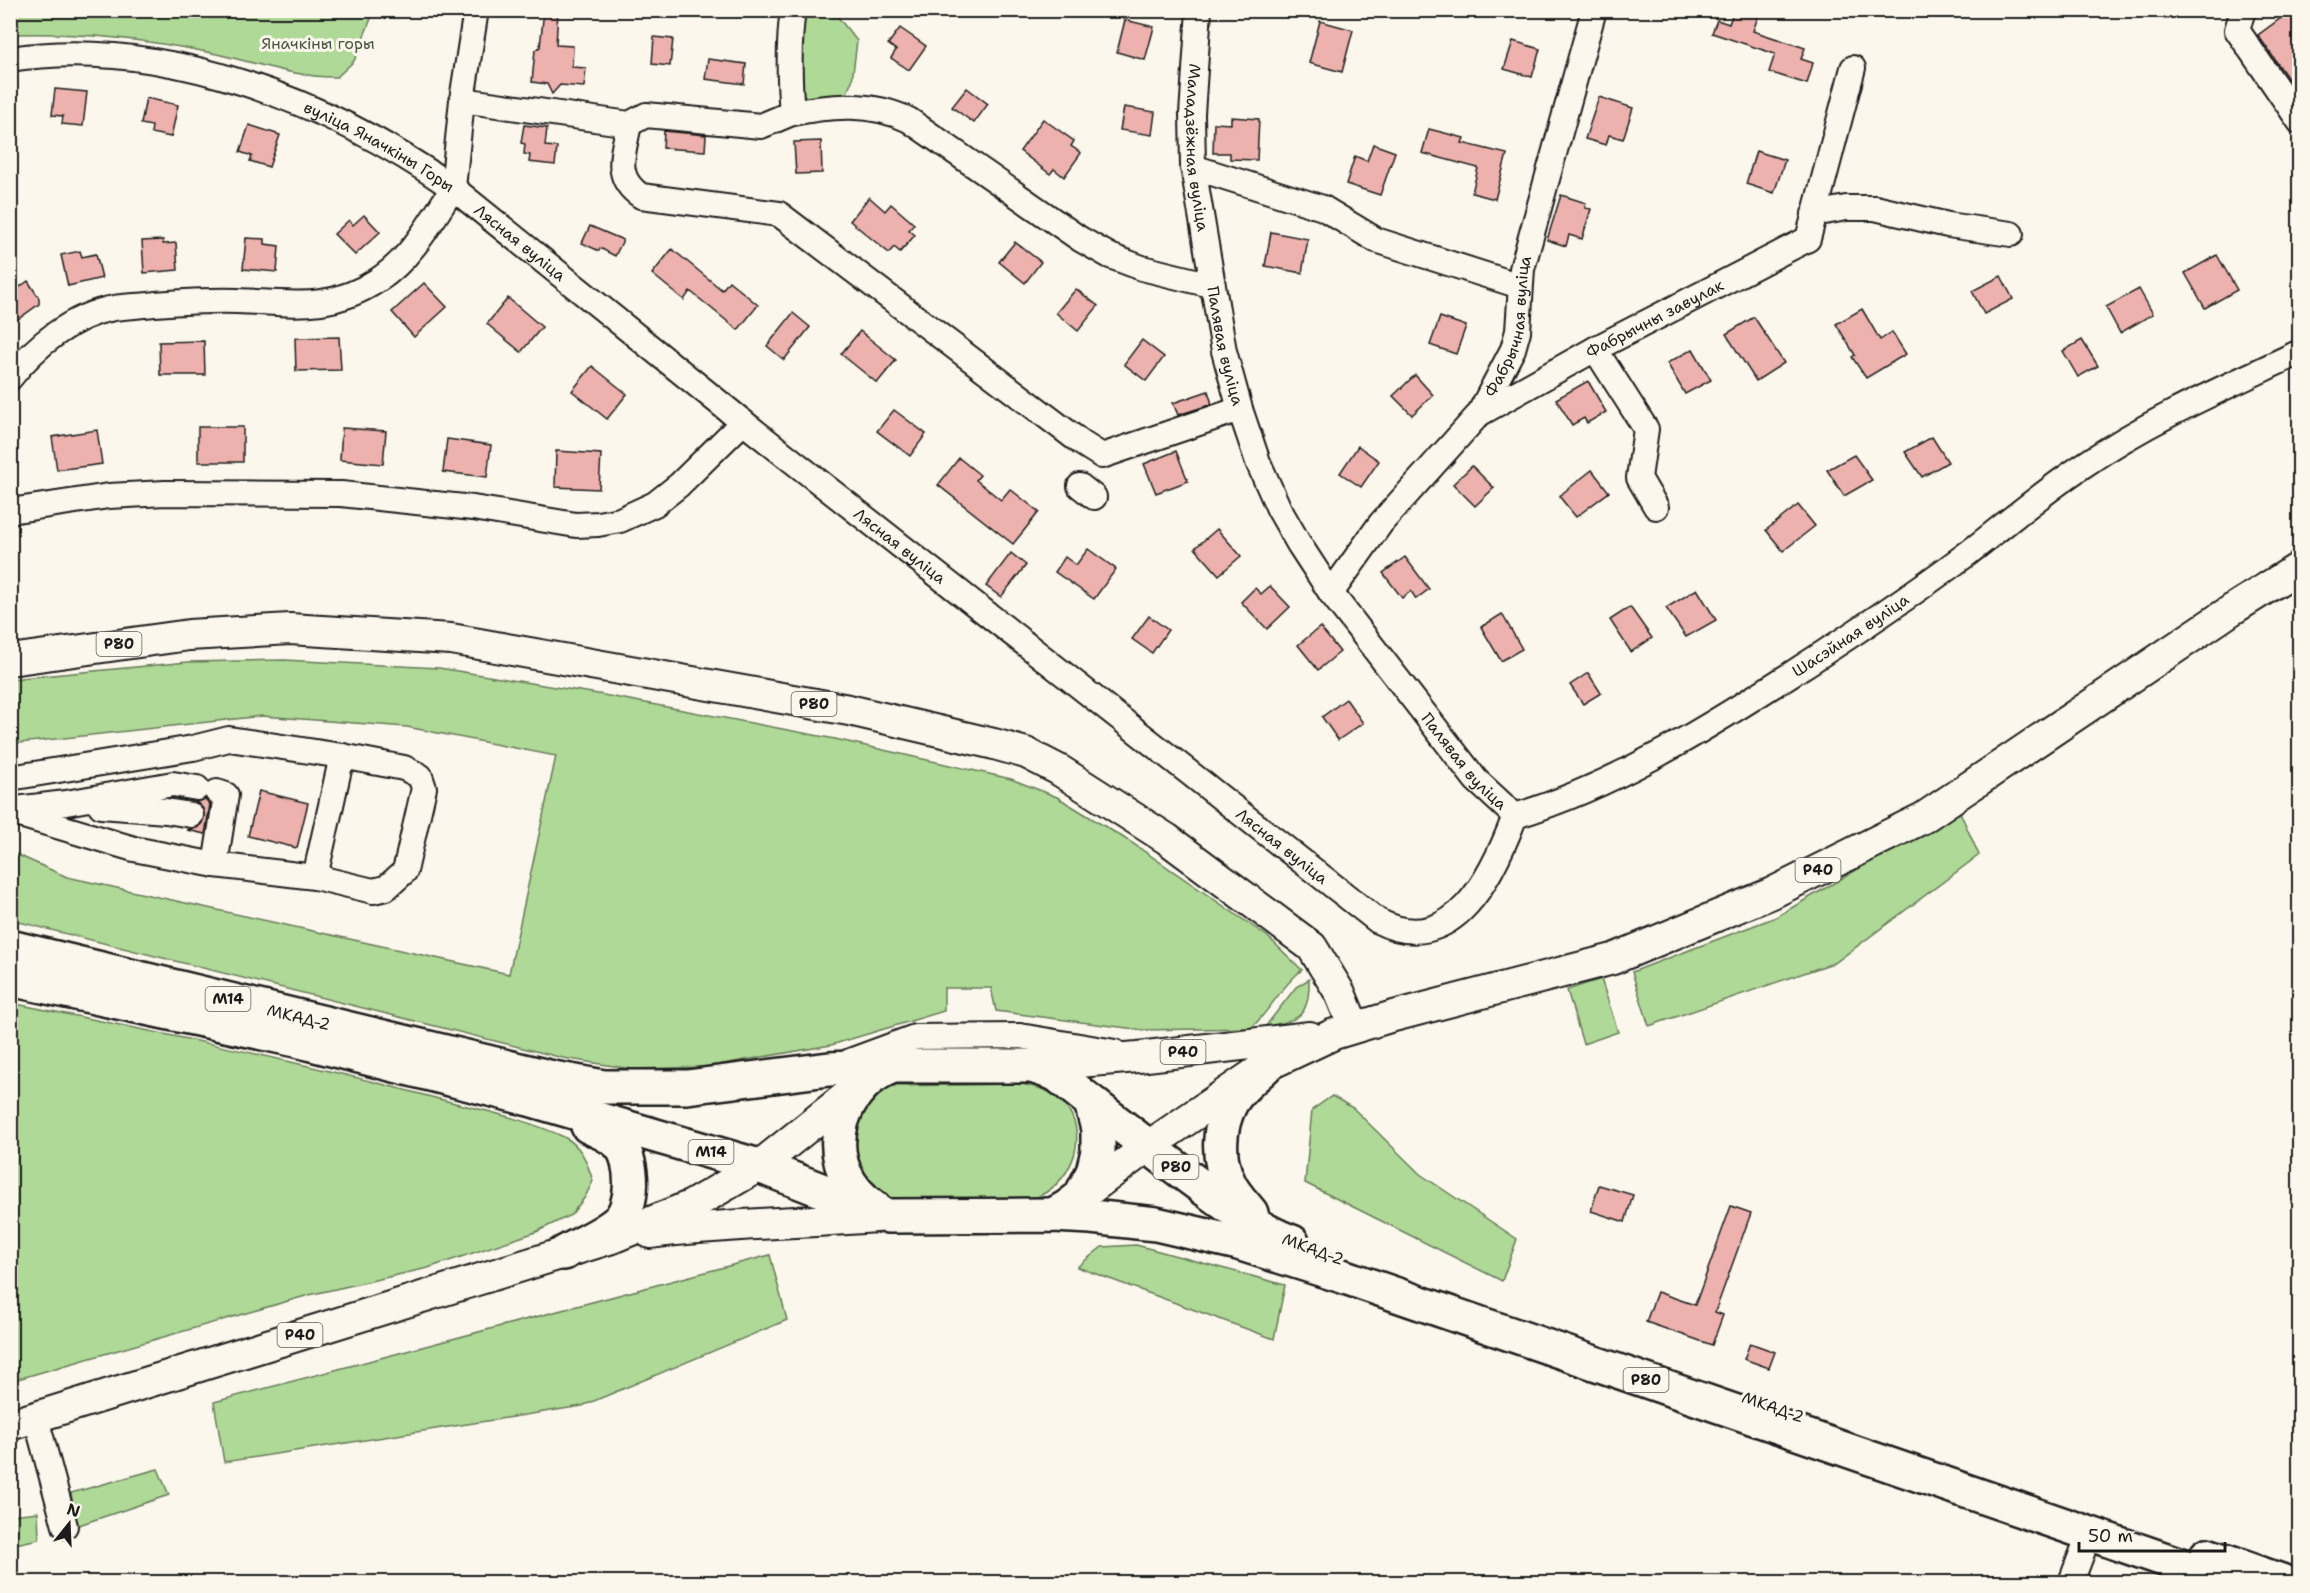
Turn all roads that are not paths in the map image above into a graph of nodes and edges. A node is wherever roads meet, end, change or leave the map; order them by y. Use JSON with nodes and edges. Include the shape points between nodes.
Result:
{"nodes":[{"id":1,"x":477,"y":10,"type":"edge"},
{"id":2,"x":793,"y":10,"type":"edge"},
{"id":3,"x":1198,"y":10,"type":"edge"},
{"id":4,"x":1594,"y":10,"type":"edge"},
{"id":5,"x":2243,"y":10,"type":"edge"},
{"id":6,"x":10,"y":59,"type":"edge"},
{"id":7,"x":1853,"y":68,"type":"dead end"},
{"id":8,"x":462,"y":100,"type":"junction"},
{"id":9,"x":792,"y":113,"type":"junction"},
{"id":10,"x":2300,"y":122,"type":"edge"},
{"id":11,"x":629,"y":124,"type":"junction"},
{"id":12,"x":1193,"y":167,"type":"junction"},
{"id":13,"x":453,"y":189,"type":"junction"},
{"id":14,"x":1814,"y":214,"type":"junction"},
{"id":15,"x":2011,"y":234,"type":"dead end"},
{"id":16,"x":1211,"y":285,"type":"junction"},
{"id":17,"x":1520,"y":285,"type":"junction"},
{"id":18,"x":1595,"y":348,"type":"junction"},
{"id":19,"x":2300,"y":352,"type":"edge"},
{"id":20,"x":10,"y":378,"type":"edge"},
{"id":21,"x":1240,"y":409,"type":"junction"},
{"id":22,"x":1479,"y":414,"type":"junction"},
{"id":23,"x":743,"y":422,"type":"junction"},
{"id":24,"x":1656,"y":507,"type":"dead end"},
{"id":25,"x":10,"y":511,"type":"edge"},
{"id":26,"x":2300,"y":567,"type":"edge"},
{"id":27,"x":1331,"y":593,"type":"junction"},
{"id":28,"x":10,"y":660,"type":"edge"},
{"id":29,"x":342,"y":756,"type":"junction"},
{"id":30,"x":10,"y":778,"type":"edge"},
{"id":31,"x":66,"y":803,"type":"junction"},
{"id":32,"x":10,"y":811,"type":"edge"},
{"id":33,"x":1515,"y":816,"type":"junction"},
{"id":34,"x":208,"y":819,"type":"junction"},
{"id":35,"x":215,"y":865,"type":"junction"},
{"id":36,"x":315,"y":877,"type":"junction"},
{"id":37,"x":21,"y":947,"type":"edge"},
{"id":38,"x":1327,"y":972,"type":"junction"},
{"id":39,"x":10,"y":979,"type":"edge"},
{"id":40,"x":1344,"y":1030,"type":"junction"},
{"id":41,"x":1301,"y":1038,"type":"junction"},
{"id":42,"x":1138,"y":1057,"type":"junction"},
{"id":43,"x":1032,"y":1066,"type":"junction"},
{"id":44,"x":1266,"y":1066,"type":"junction"},
{"id":45,"x":829,"y":1069,"type":"junction"},
{"id":46,"x":878,"y":1074,"type":"junction"},
{"id":47,"x":529,"y":1100,"type":"junction"},
{"id":48,"x":1091,"y":1102,"type":"junction"},
{"id":49,"x":1148,"y":1147,"type":"junction"},
{"id":50,"x":759,"y":1166,"type":"junction"},
{"id":51,"x":1080,"y":1197,"type":"junction"},
{"id":52,"x":1053,"y":1215,"type":"junction"},
{"id":53,"x":888,"y":1216,"type":"junction"},
{"id":54,"x":1262,"y":1229,"type":"junction"},
{"id":55,"x":612,"y":1238,"type":"junction"},
{"id":56,"x":564,"y":1253,"type":"junction"},
{"id":57,"x":23,"y":1421,"type":"edge"},
{"id":58,"x":64,"y":1526,"type":"dead end"},
{"id":59,"x":2090,"y":1532,"type":"junction"},
{"id":60,"x":2071,"y":1582,"type":"edge"},
{"id":61,"x":2230,"y":1582,"type":"edge"},
{"id":62,"x":2284,"y":1582,"type":"edge"}],
"edges":[{"from":1,"to":8,"type":"street"},
{"from":2,"to":9,"type":"street","via":[[788,76]]},
{"from":3,"to":12,"type":"street","name":"Маладзёжная вуліца"},
{"from":4,"to":17,"type":"street","name":"Фабрычная вуліца"},
{"from":5,"to":10,"type":"street","via":[[2237,30]]},
{"from":6,"to":13,"type":"street","name":"вуліца Яначкіны Горы","via":[[54,53],[123,57],[243,82],[336,121],[423,167]]},
{"from":7,"to":14,"type":"street","name":"Фабрычны завулак"},
{"from":8,"to":11,"type":"street"},
{"from":8,"to":13,"type":"street"},
{"from":9,"to":11,"type":"street","via":[[761,126],[646,115]]},
{"from":9,"to":16,"type":"street","name":"Палявая вуліца","via":[[829,107],[893,112],[1110,256]]},
{"from":11,"to":21,"type":"street","via":[[621,171],[631,190],[641,196],[779,214],[1102,456]]},
{"from":12,"to":16,"type":"street","name":"Маладзёжная вуліца"},
{"from":12,"to":17,"type":"street","via":[[1323,208],[1376,240]]},
{"from":13,"to":20,"type":"street","name":"вуліца Яначкіны Горы","via":[[407,254],[379,280],[352,294],[303,305],[182,302],[112,309],[69,326],[42,344]]},
{"from":13,"to":23,"type":"street","name":"Лясная вуліца"},
{"from":14,"to":15,"type":"street","via":[[1875,208]]},
{"from":14,"to":18,"type":"street","name":"Фабрычны завулак","via":[[1808,239]]},
{"from":16,"to":21,"type":"street","name":"Палявая вуліца"},
{"from":17,"to":22,"type":"street","name":"Фабрычная вуліца","via":[[1518,331],[1513,349]]},
{"from":18,"to":22,"type":"street","name":"Фабрычны завулак"},
{"from":18,"to":24,"type":"street","via":[[1646,429],[1639,478]]},
{"from":19,"to":33,"type":"street","name":"Шасэйная вуліца","via":[[2153,421],[2085,464],[1862,628],[1701,732],[1620,775]]},
{"from":21,"to":27,"type":"street","name":"Палявая вуліца","via":[[1279,509]]},
{"from":22,"to":27,"type":"street","name":"Фабрычная вуліца","via":[[1380,523]]},
{"from":23,"to":25,"type":"street","via":[[680,485],[655,504],[620,520],[598,524],[576,525],[474,508],[341,494],[120,495]]},
{"from":23,"to":33,"type":"street","name":"Лясная вуліца","via":[[1378,921],[1401,931],[1427,931],[1458,914],[1490,875]]},
{"from":26,"to":40,"type":"main road","number":"Р40","via":[[1923,818],[1772,893],[1613,959]]},
{"from":27,"to":33,"type":"street","name":"Палявая вуліца","via":[[1476,780]]},
{"from":28,"to":38,"type":"main road","number":"Р80","via":[[189,635],[290,629],[451,639],[849,710],[957,734],[1026,753],[1167,839],[1312,947]]},
{"from":29,"to":30,"type":"street","via":[[229,739]]},
{"from":29,"to":36,"type":"street"},
{"from":29,"to":36,"type":"street","via":[[404,768],[420,776],[422,798],[405,871],[386,888],[373,891]]},
{"from":31,"to":32,"type":"street"},
{"from":31,"to":34,"type":"street","via":[[166,811]]},
{"from":31,"to":34,"type":"street","via":[[173,784],[226,795]]},
{"from":32,"to":35,"type":"street","via":[[134,849]]},
{"from":34,"to":35,"type":"street"},
{"from":35,"to":36,"type":"street"},
{"from":37,"to":45,"type":"highway","name":"МКАД-2","number":"М14","via":[[553,1078],[604,1087],[687,1087]]},
{"from":38,"to":40,"type":"main road","number":"Р80","via":[[1340,993]]},
{"from":38,"to":41,"type":"main road","via":[[1323,1014]]},
{"from":39,"to":47,"type":"highway","number":"М14","via":[[296,1040]]},
{"from":40,"to":41,"type":"main road","number":"Р40"},
{"from":40,"to":44,"type":"main road","number":"Р40"},
{"from":41,"to":42,"type":"main road","number":"Р40"},
{"from":42,"to":43,"type":"main road","number":"Р40"},
{"from":42,"to":45,"type":"street","via":[[1020,1036],[915,1037]]},
{"from":43,"to":46,"type":"highway","number":"М14"},
{"from":43,"to":48,"type":"highway","number":"М14","via":[[1056,1074]]},
{"from":44,"to":49,"type":"main road","number":"Р40"},
{"from":44,"to":54,"type":"highway","via":[[1231,1103],[1222,1125],[1220,1154],[1229,1184]]},
{"from":45,"to":46,"type":"highway","number":"М14"},
{"from":46,"to":50,"type":"main road","number":"Р40"},
{"from":46,"to":53,"type":"highway","via":[[845,1107],[838,1139],[843,1171],[861,1198]]},
{"from":47,"to":50,"type":"highway","number":"М14"},
{"from":47,"to":56,"type":"highway","number":"Р40","via":[[605,1134],[619,1143],[629,1159],[631,1185],[619,1221]]},
{"from":48,"to":49,"type":"highway","number":"Р80"},
{"from":48,"to":51,"type":"highway","via":[[1098,1129],[1098,1151]]},
{"from":49,"to":51,"type":"main road","number":"Р40"},
{"from":49,"to":54,"type":"highway","number":"Р80"},
{"from":50,"to":53,"type":"highway","number":"М14"},
{"from":50,"to":55,"type":"main road","number":"Р40","via":[[692,1205]]},
{"from":51,"to":52,"type":"highway"},
{"from":52,"to":53,"type":"highway","number":"М14"},
{"from":52,"to":59,"type":"highway","number":"Р80","via":[[1156,1224],[1238,1243]]},
{"from":53,"to":55,"type":"main road","number":"Р40","via":[[687,1228]]},
{"from":54,"to":62,"type":"highway","name":"МКАД-2","number":"Р80","via":[[1323,1254]]},
{"from":55,"to":56,"type":"main road","number":"Р40"},
{"from":56,"to":57,"type":"main road","number":"Р40"},
{"from":57,"to":58,"type":"street"},
{"from":59,"to":60,"type":"street"},
{"from":59,"to":61,"type":"highway","number":"Р80"}]}
